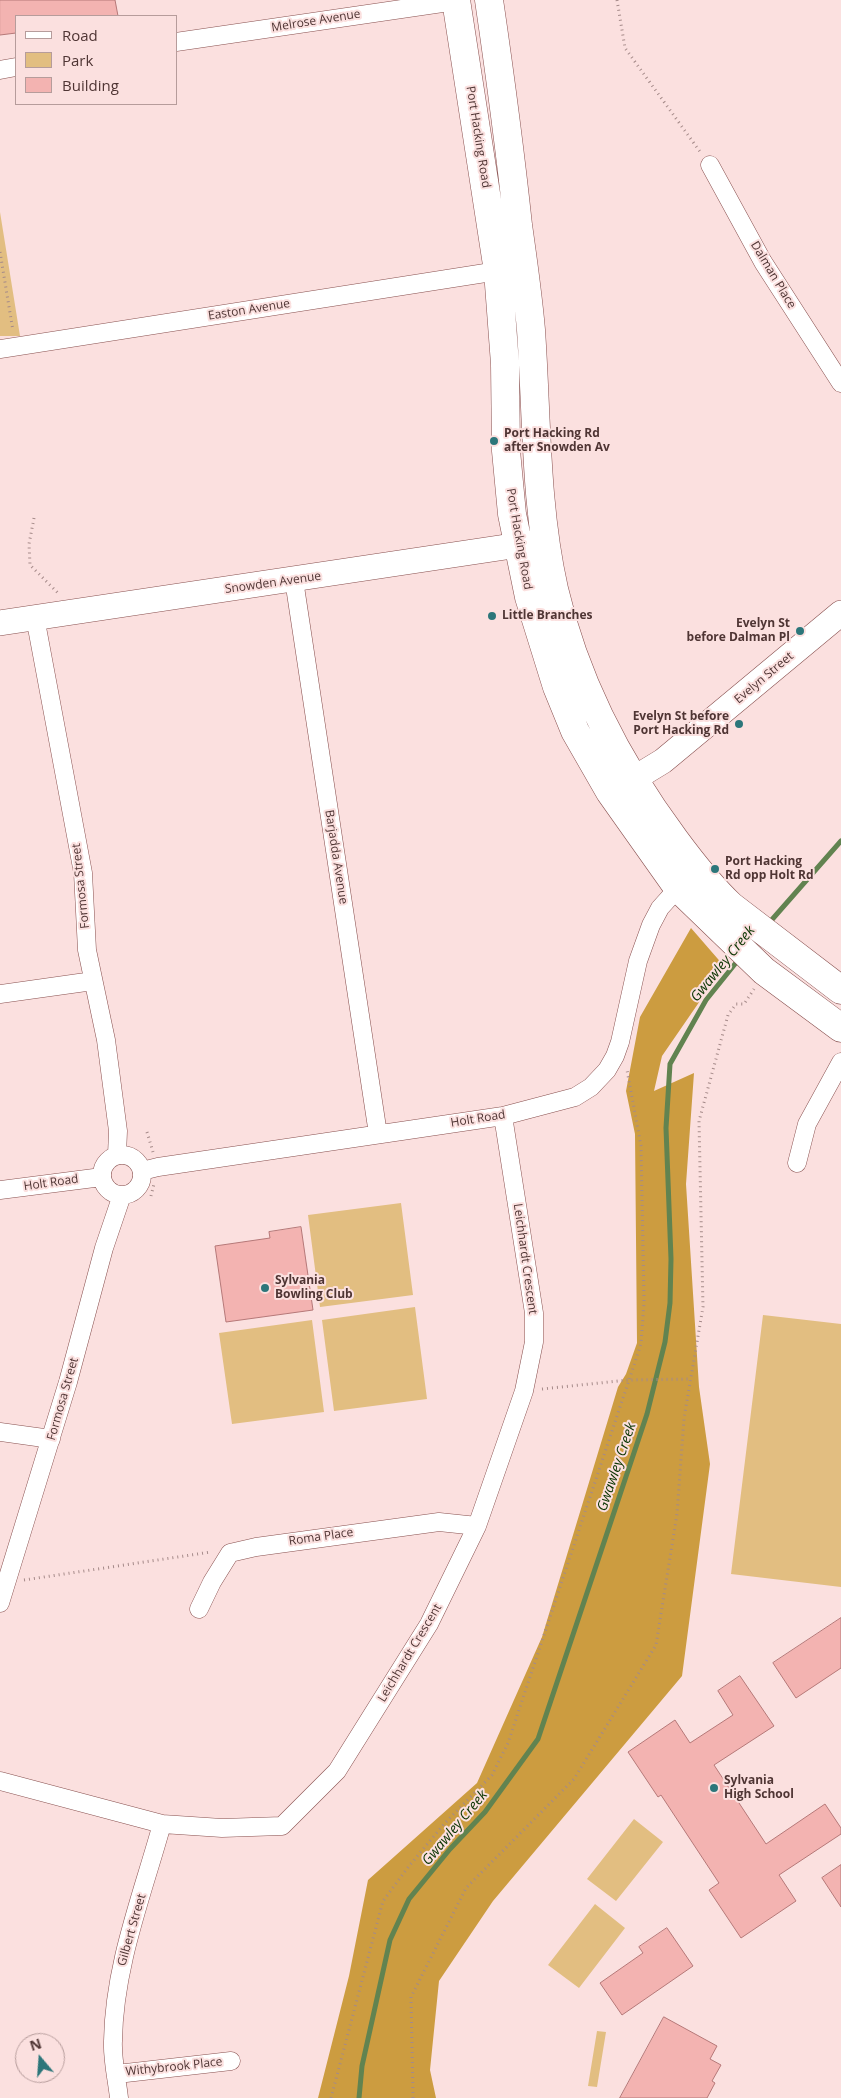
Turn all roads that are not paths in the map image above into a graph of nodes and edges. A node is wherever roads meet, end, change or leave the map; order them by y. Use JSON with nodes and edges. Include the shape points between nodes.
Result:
{"nodes":[{"id":1,"x":456,"y":0,"type":"edge"},
{"id":2,"x":488,"y":0,"type":"edge"},
{"id":3,"x":178,"y":42,"type":"edge"},
{"id":4,"x":15,"y":67,"type":"edge"},
{"id":5,"x":0,"y":70,"type":"edge"},
{"id":6,"x":503,"y":92,"type":"junction"},
{"id":7,"x":710,"y":165,"type":"road end"},
{"id":8,"x":498,"y":271,"type":"junction"},
{"id":9,"x":8,"y":348,"type":"edge"},
{"id":10,"x":841,"y":383,"type":"edge"},
{"id":11,"x":546,"y":541,"type":"junction"},
{"id":12,"x":517,"y":545,"type":"junction"},
{"id":13,"x":294,"y":580,"type":"junction"},
{"id":14,"x":841,"y":613,"type":"edge"},
{"id":15,"x":35,"y":618,"type":"junction"},
{"id":16,"x":0,"y":623,"type":"edge"},
{"id":17,"x":622,"y":786,"type":"junction"},
{"id":18,"x":678,"y":888,"type":"junction"},
{"id":19,"x":93,"y":981,"type":"junction"},
{"id":20,"x":841,"y":990,"type":"edge"},
{"id":21,"x":0,"y":994,"type":"edge"},
{"id":22,"x":841,"y":1028,"type":"edge"},
{"id":23,"x":841,"y":1062,"type":"edge"},
{"id":24,"x":504,"y":1116,"type":"junction"},
{"id":25,"x":378,"y":1134,"type":"junction"},
{"id":26,"x":117,"y":1155,"type":"junction"},
{"id":27,"x":797,"y":1163,"type":"dead end"},
{"id":28,"x":142,"y":1171,"type":"junction"},
{"id":29,"x":102,"y":1177,"type":"junction"},
{"id":30,"x":0,"y":1190,"type":"edge"},
{"id":31,"x":122,"y":1195,"type":"junction"},
{"id":32,"x":0,"y":1432,"type":"edge"},
{"id":33,"x":51,"y":1438,"type":"junction"},
{"id":34,"x":477,"y":1526,"type":"junction"},
{"id":35,"x":0,"y":1603,"type":"edge"},
{"id":36,"x":199,"y":1609,"type":"dead end"},
{"id":37,"x":0,"y":1781,"type":"edge"},
{"id":38,"x":162,"y":1824,"type":"junction"},
{"id":39,"x":232,"y":2061,"type":"dead end"},
{"id":40,"x":117,"y":2074,"type":"junction"},
{"id":41,"x":119,"y":2098,"type":"edge"}],
"edges":[{"from":1,"to":3,"type":"street","name":"Melrose Avenue"},
{"from":1,"to":6,"type":"main road","via":[[472,6],[480,19],[489,65]]},
{"from":1,"to":8,"type":"main road","name":"Port Hacking Road"},
{"from":2,"to":6,"type":"main road","name":"Port Hacking Road"},
{"from":4,"to":5,"type":"street"},
{"from":6,"to":11,"type":"main road","name":"Port Hacking Road","via":[[530,329],[536,449]]},
{"from":7,"to":10,"type":"street","name":"Dalman Place","via":[[763,262]]},
{"from":8,"to":9,"type":"street","name":"Easton Avenue"},
{"from":8,"to":12,"type":"main road","name":"Port Hacking Road","via":[[505,364],[506,451]]},
{"from":11,"to":12,"type":"street","name":"Snowden Avenue"},
{"from":11,"to":17,"type":"main road","name":"Port Hacking Road","via":[[566,634]]},
{"from":12,"to":13,"type":"street","name":"Snowden Avenue"},
{"from":12,"to":17,"type":"main road","name":"Port Hacking Road","via":[[529,597],[575,731]]},
{"from":13,"to":15,"type":"street","name":"Snowden Avenue"},
{"from":13,"to":25,"type":"street","name":"Barjadda Avenue"},
{"from":14,"to":17,"type":"street","name":"Evelyn Street","via":[[664,761]]},
{"from":15,"to":16,"type":"street","name":"Snowden Avenue"},
{"from":15,"to":19,"type":"street","name":"Formosa Street","via":[[83,873],[87,950]]},
{"from":17,"to":18,"type":"main road","name":"Port Hacking Road"},
{"from":17,"to":20,"type":"main road","name":"Port Hacking Road","via":[[731,906]]},
{"from":18,"to":22,"type":"main road","name":"Port Hacking Road","via":[[722,932],[759,980]]},
{"from":18,"to":24,"type":"street","name":"Holt Road","via":[[660,908],[651,925],[638,961],[620,1042],[607,1070],[591,1087],[575,1097]]},
{"from":19,"to":21,"type":"street"},
{"from":19,"to":26,"type":"street","name":"Formosa Street","via":[[106,1040],[118,1131]]},
{"from":23,"to":27,"type":"street","via":[[807,1124]]},
{"from":24,"to":25,"type":"street","name":"Holt Road"},
{"from":24,"to":34,"type":"street","name":"Leichhardt Crescent","via":[[534,1313],[534,1342],[524,1391]]},
{"from":25,"to":28,"type":"street","name":"Holt Road"},
{"from":26,"to":28,"type":"street","via":[[126,1154],[133,1158]]},
{"from":26,"to":29,"type":"street","via":[[104,1165]]},
{"from":28,"to":31,"type":"street","via":[[137,1188]]},
{"from":29,"to":30,"type":"street","name":"Holt Road"},
{"from":29,"to":31,"type":"street","via":[[106,1187]]},
{"from":31,"to":33,"type":"street","name":"Formosa Street"},
{"from":32,"to":33,"type":"street"},
{"from":33,"to":35,"type":"street","name":"Formosa Street"},
{"from":34,"to":36,"type":"street","name":"Roma Place","via":[[440,1522],[230,1553]]},
{"from":34,"to":38,"type":"street","name":"Leichhardt Crescent","via":[[429,1624],[337,1771],[282,1826],[214,1828]]},
{"from":37,"to":38,"type":"street","name":"Leichhardt Crescent"},
{"from":38,"to":40,"type":"street","name":"Gilbert Street","via":[[125,1946],[119,1979],[113,2042]]},
{"from":39,"to":40,"type":"street","name":"Withybrook Place"},
{"from":40,"to":41,"type":"street","name":"Gilbert Street"}]}
